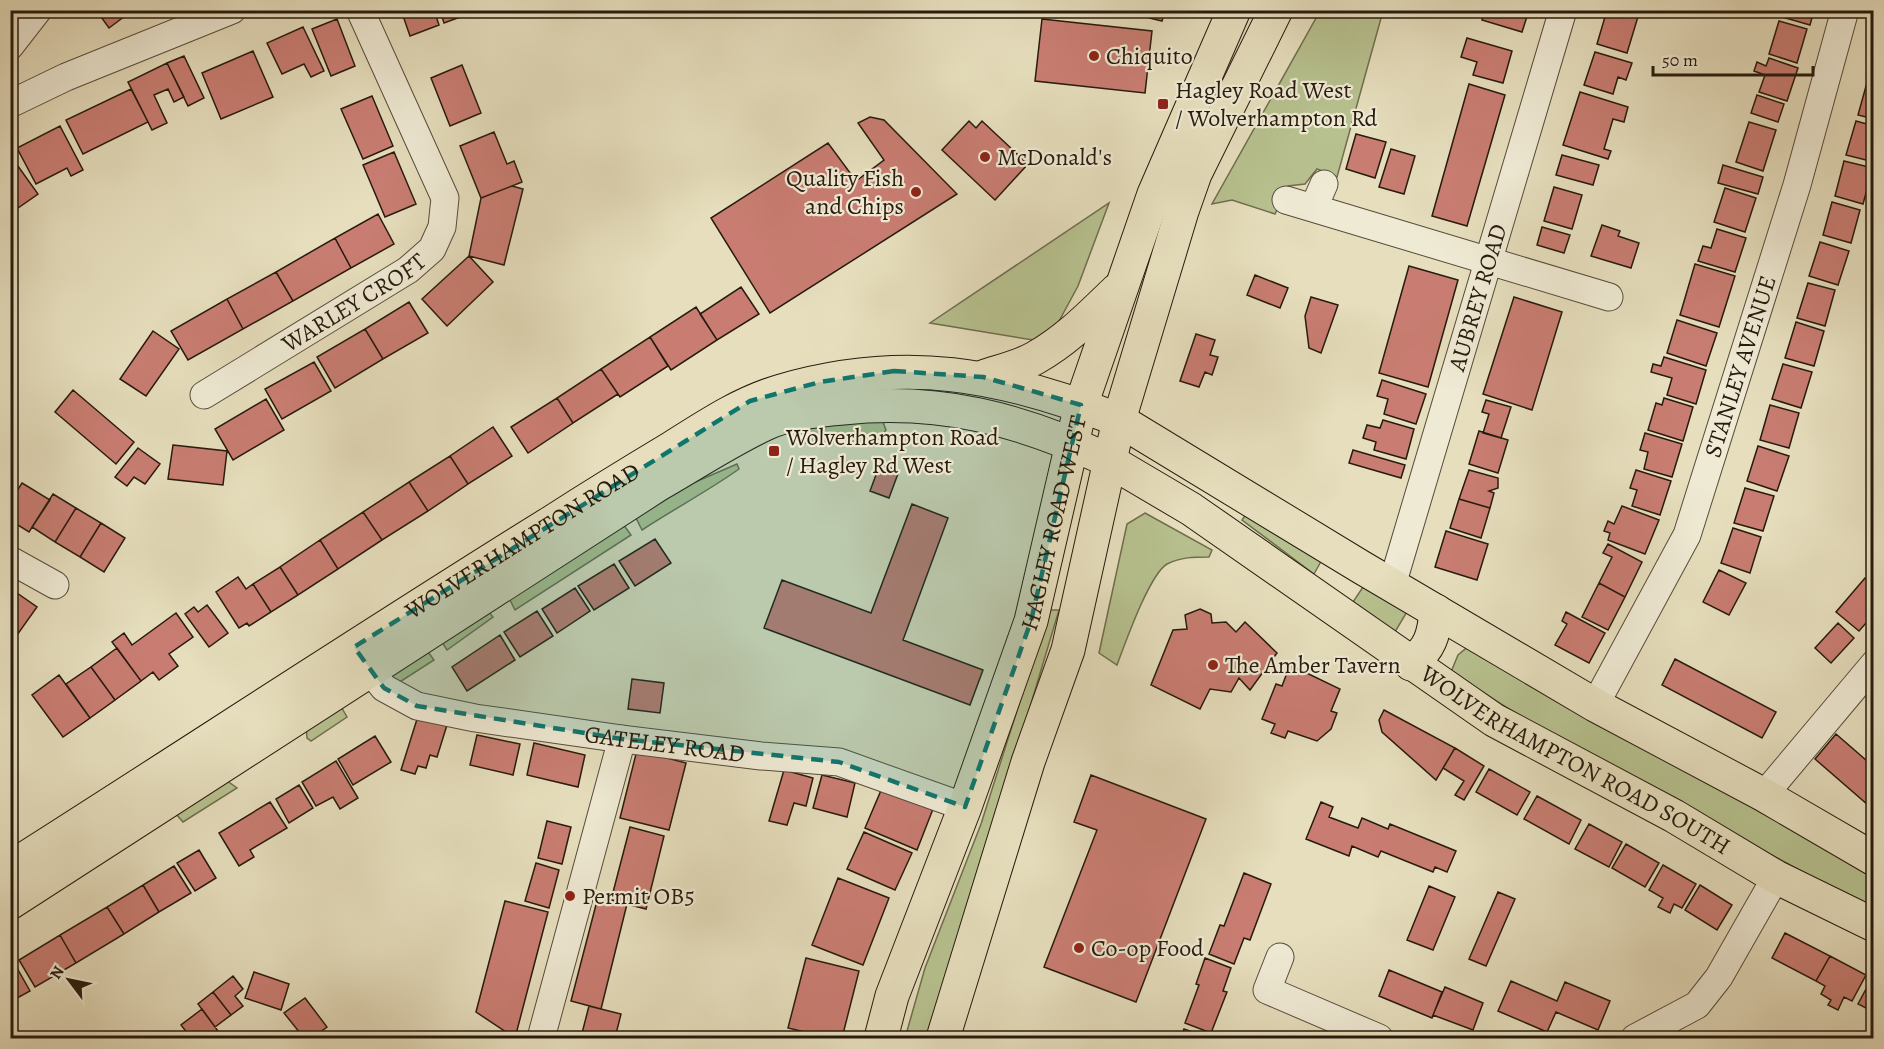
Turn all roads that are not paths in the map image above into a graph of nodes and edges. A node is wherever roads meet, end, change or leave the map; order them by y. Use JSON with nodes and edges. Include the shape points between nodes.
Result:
{"nodes":[{"id":1,"x":38,"y":10,"type":"edge"},
{"id":2,"x":232,"y":10,"type":"edge"},
{"id":3,"x":360,"y":10,"type":"edge"},
{"id":4,"x":1234,"y":10,"type":"edge"},
{"id":5,"x":1276,"y":10,"type":"edge"},
{"id":6,"x":1563,"y":10,"type":"edge"},
{"id":7,"x":1845,"y":10,"type":"edge"},
{"id":8,"x":10,"y":46,"type":"edge"},
{"id":9,"x":10,"y":104,"type":"edge"},
{"id":10,"x":1286,"y":200,"type":"dead end"},
{"id":11,"x":1487,"y":262,"type":"junction"},
{"id":12,"x":1124,"y":284,"type":"junction"},
{"id":13,"x":1609,"y":297,"type":"dead end"},
{"id":14,"x":983,"y":378,"type":"junction"},
{"id":15,"x":204,"y":395,"type":"dead end"},
{"id":16,"x":1082,"y":405,"type":"junction"},
{"id":17,"x":1119,"y":420,"type":"junction"},
{"id":18,"x":1071,"y":443,"type":"junction"},
{"id":19,"x":1108,"y":460,"type":"junction"},
{"id":20,"x":14,"y":567,"type":"edge"},
{"id":21,"x":1361,"y":567,"type":"junction"},
{"id":22,"x":55,"y":585,"type":"dead end"},
{"id":23,"x":1392,"y":585,"type":"junction"},
{"id":24,"x":1330,"y":605,"type":"junction"},
{"id":25,"x":1436,"y":611,"type":"junction"},
{"id":26,"x":362,"y":660,"type":"junction"},
{"id":27,"x":1411,"y":664,"type":"junction"},
{"id":28,"x":1874,"y":664,"type":"edge"},
{"id":29,"x":1595,"y":705,"type":"junction"},
{"id":30,"x":622,"y":740,"type":"junction"},
{"id":31,"x":1764,"y":795,"type":"junction"},
{"id":32,"x":965,"y":807,"type":"junction"},
{"id":33,"x":1874,"y":859,"type":"edge"},
{"id":34,"x":10,"y":868,"type":"edge"},
{"id":35,"x":1776,"y":878,"type":"junction"},
{"id":36,"x":10,"y":903,"type":"edge"},
{"id":37,"x":1874,"y":925,"type":"edge"},
{"id":38,"x":1280,"y":957,"type":"dead end"},
{"id":39,"x":541,"y":1038,"type":"edge"},
{"id":40,"x":880,"y":1038,"type":"edge"},
{"id":41,"x":943,"y":1038,"type":"edge"},
{"id":42,"x":1380,"y":1038,"type":"edge"},
{"id":43,"x":1635,"y":1038,"type":"edge"}],
"edges":[{"from":1,"to":8,"type":"street"},
{"from":2,"to":9,"type":"street","via":[[66,77]]},
{"from":3,"to":15,"type":"street","name":"WARLEY CROFT","via":[[445,198],[442,227],[432,249],[401,276]]},
{"from":4,"to":12,"type":"main road","name":"HAGLEY ROAD WEST","via":[[1154,194]]},
{"from":5,"to":17,"type":"main road","name":"HAGLEY ROAD WEST","via":[[1194,174]]},
{"from":6,"to":11,"type":"street","name":"AUBREY ROAD"},
{"from":7,"to":29,"type":"street","name":"STANLEY AVENUE","via":[[1797,185],[1687,535]]},
{"from":10,"to":11,"type":"street","via":[[1319,195]]},
{"from":11,"to":13,"type":"street"},
{"from":11,"to":23,"type":"street","name":"AUBREY ROAD"},
{"from":12,"to":14,"type":"main road","via":[[1075,332],[1047,351]]},
{"from":12,"to":16,"type":"main road","name":"HAGLEY ROAD WEST"},
{"from":14,"to":16,"type":"main road","name":"WOLVERHAMPTON ROAD"},
{"from":14,"to":26,"type":"main road","name":"WOLVERHAMPTON ROAD","via":[[938,371],[894,371],[820,382],[750,401],[496,556]]},
{"from":16,"to":17,"type":"main road","name":"WOLVERHAMPTON ROAD"},
{"from":16,"to":18,"type":"main road","name":"HAGLEY ROAD WEST"},
{"from":17,"to":19,"type":"main road","name":"HAGLEY ROAD WEST"},
{"from":17,"to":21,"type":"main road"},
{"from":18,"to":19,"type":"main road","name":"WOLVERHAMPTON ROAD"},
{"from":18,"to":26,"type":"main road","name":"WOLVERHAMPTON ROAD","via":[[995,418],[937,406],[880,404],[820,410],[768,423]]},
{"from":18,"to":32,"type":"main road","name":"HAGLEY ROAD WEST","via":[[1031,621]]},
{"from":19,"to":24,"type":"main road","name":"WOLVERHAMPTON ROAD SOUTH","via":[[1191,509]]},
{"from":19,"to":41,"type":"main road","name":"HAGLEY ROAD WEST","via":[[1068,650],[1028,762]]},
{"from":20,"to":22,"type":"street"},
{"from":21,"to":23,"type":"main road"},
{"from":21,"to":24,"type":"main road","via":[[1344,572],[1332,586]]},
{"from":23,"to":25,"type":"main road"},
{"from":24,"to":27,"type":"main road","name":"WOLVERHAMPTON ROAD SOUTH"},
{"from":25,"to":27,"type":"main road","via":[[1434,636],[1426,651]]},
{"from":25,"to":29,"type":"main road"},
{"from":26,"to":30,"type":"street","name":"GATELEY ROAD","via":[[384,688],[417,706]]},
{"from":26,"to":34,"type":"main road","name":"WOLVERHAMPTON ROAD"},
{"from":26,"to":36,"type":"main road","name":"WOLVERHAMPTON ROAD"},
{"from":27,"to":35,"type":"main road","name":"WOLVERHAMPTON ROAD SOUTH","via":[[1494,720],[1674,816]]},
{"from":28,"to":31,"type":"street"},
{"from":29,"to":31,"type":"main road"},
{"from":30,"to":32,"type":"street","name":"GATELEY ROAD","via":[[839,762]]},
{"from":30,"to":39,"type":"street"},
{"from":31,"to":33,"type":"main road"},
{"from":32,"to":40,"type":"main road","name":"HAGLEY ROAD WEST","via":[[892,996]]},
{"from":35,"to":37,"type":"main road","name":"WOLVERHAMPTON ROAD SOUTH"},
{"from":35,"to":43,"type":"street","via":[[1719,977],[1697,1005]]},
{"from":38,"to":42,"type":"street","via":[[1267,990]]}]}
